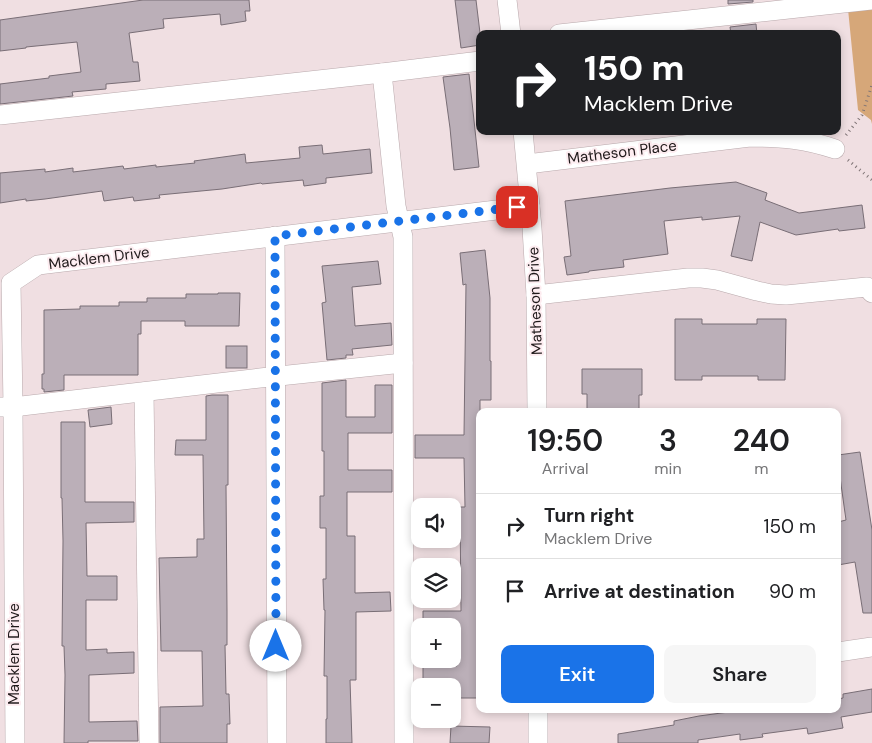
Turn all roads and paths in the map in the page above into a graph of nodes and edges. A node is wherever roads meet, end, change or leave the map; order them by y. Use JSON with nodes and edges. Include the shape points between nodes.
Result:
{"nodes":[{"id":1,"x":507,"y":0,"type":"edge"},
{"id":2,"x":872,"y":0,"type":"edge"},
{"id":3,"x":511,"y":30,"type":"edge"},
{"id":4,"x":596,"y":30,"type":"edge"},
{"id":5,"x":476,"y":61,"type":"edge"},
{"id":6,"x":382,"y":73,"type":"junction"},
{"id":7,"x":872,"y":85,"type":"edge"},
{"id":8,"x":0,"y":115,"type":"edge"},
{"id":9,"x":523,"y":135,"type":"edge"},
{"id":10,"x":835,"y":150,"type":"junction"},
{"id":11,"x":526,"y":164,"type":"junction"},
{"id":12,"x":872,"y":180,"type":"edge"},
{"id":13,"x":530,"y":206,"type":"junction"},
{"id":14,"x":399,"y":221,"type":"junction"},
{"id":15,"x":275,"y":236,"type":"junction"},
{"id":16,"x":872,"y":293,"type":"edge"},
{"id":17,"x":536,"y":295,"type":"junction"},
{"id":18,"x":403,"y":363,"type":"junction"},
{"id":19,"x":275,"y":376,"type":"junction"},
{"id":20,"x":144,"y":392,"type":"junction"},
{"id":21,"x":7,"y":407,"type":"edge"},
{"id":22,"x":537,"y":408,"type":"edge"},
{"id":23,"x":872,"y":647,"type":"edge"},
{"id":24,"x":841,"y":652,"type":"edge"},
{"id":25,"x":538,"y":713,"type":"edge"},
{"id":26,"x":15,"y":743,"type":"edge"},
{"id":27,"x":149,"y":743,"type":"edge"},
{"id":28,"x":276,"y":743,"type":"edge"},
{"id":29,"x":404,"y":743,"type":"edge"},
{"id":30,"x":538,"y":743,"type":"edge"}],
"edges":[{"from":1,"to":3,"type":"street"},
{"from":2,"to":4,"type":"street"},
{"from":5,"to":6,"type":"street"},
{"from":6,"to":8,"type":"street"},
{"from":6,"to":14,"type":"street"},
{"from":7,"to":10,"type":"path","via":[[862,115]]},
{"from":9,"to":11,"type":"street","name":"Matheson Drive"},
{"from":10,"to":11,"type":"street","name":"Matheson Place","via":[[795,139],[750,137]]},
{"from":10,"to":12,"type":"path"},
{"from":11,"to":13,"type":"street","name":"Matheson Drive"},
{"from":13,"to":14,"type":"street","name":"Macklem Drive"},
{"from":13,"to":17,"type":"street","name":"Matheson Drive"},
{"from":14,"to":15,"type":"street","name":"Macklem Drive"},
{"from":14,"to":18,"type":"street","via":[[403,236]]},
{"from":15,"to":19,"type":"street"},
{"from":15,"to":21,"type":"street","name":"Macklem Drive","via":[[38,265],[11,283]]},
{"from":16,"to":17,"type":"street","via":[[867,288],[771,294],[717,280],[688,278]]},
{"from":17,"to":22,"type":"street","name":"Matheson Drive"},
{"from":18,"to":19,"type":"street"},
{"from":18,"to":29,"type":"street"},
{"from":19,"to":20,"type":"street"},
{"from":19,"to":28,"type":"street"},
{"from":20,"to":21,"type":"street"},
{"from":20,"to":27,"type":"street"},
{"from":21,"to":26,"type":"street","name":"Macklem Drive"},
{"from":23,"to":24,"type":"street"},
{"from":25,"to":30,"type":"street"}]}
